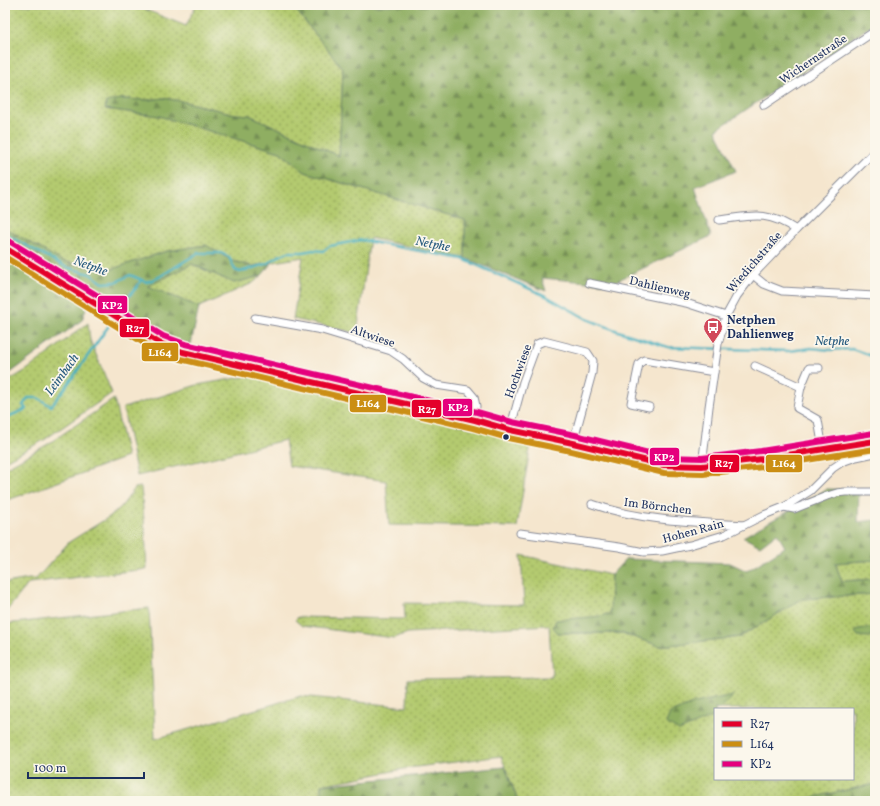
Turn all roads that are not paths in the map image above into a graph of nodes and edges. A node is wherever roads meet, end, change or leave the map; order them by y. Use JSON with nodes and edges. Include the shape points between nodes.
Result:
{"nodes":[{"id":1,"x":875,"y":31,"type":"edge"},
{"id":2,"x":764,"y":105,"type":"dead end"},
{"id":3,"x":875,"y":151,"type":"edge"},
{"id":4,"x":719,"y":220,"type":"dead end"},
{"id":5,"x":796,"y":230,"type":"junction"},
{"id":6,"x":5,"y":248,"type":"edge"},
{"id":7,"x":753,"y":275,"type":"junction"},
{"id":8,"x":589,"y":283,"type":"dead end"},
{"id":9,"x":875,"y":296,"type":"edge"},
{"id":10,"x":726,"y":316,"type":"junction"},
{"id":11,"x":255,"y":318,"type":"dead end"},
{"id":12,"x":755,"y":366,"type":"dead end"},
{"id":13,"x":819,"y":368,"type":"dead end"},
{"id":14,"x":714,"y":372,"type":"junction"},
{"id":15,"x":801,"y":387,"type":"junction"},
{"id":16,"x":649,"y":407,"type":"dead end"},
{"id":17,"x":475,"y":420,"type":"junction"},
{"id":18,"x":510,"y":430,"type":"junction"},
{"id":19,"x":875,"y":441,"type":"edge"},
{"id":20,"x":573,"y":442,"type":"junction"},
{"id":21,"x":823,"y":449,"type":"junction"},
{"id":22,"x":875,"y":453,"type":"edge"},
{"id":23,"x":702,"y":466,"type":"junction"},
{"id":24,"x":875,"y":492,"type":"edge"},
{"id":25,"x":592,"y":504,"type":"dead end"},
{"id":26,"x":784,"y":507,"type":"junction"},
{"id":27,"x":746,"y":525,"type":"junction"},
{"id":28,"x":520,"y":533,"type":"dead end"}],
"edges":[{"from":1,"to":2,"type":"street","name":"Wichernstraße"},
{"from":3,"to":5,"type":"street","name":"Wiedichstraße"},
{"from":4,"to":5,"type":"street","via":[[762,216],[773,218]]},
{"from":5,"to":7,"type":"street","name":"Wiedichstraße"},
{"from":6,"to":17,"type":"main road","via":[[159,343],[183,352]]},
{"from":7,"to":9,"type":"street","via":[[764,284],[782,292]]},
{"from":7,"to":10,"type":"street","name":"Wiedichstraße"},
{"from":8,"to":10,"type":"street","name":"Dahlienweg","via":[[686,303]]},
{"from":10,"to":14,"type":"street","name":"Wiedichstraße"},
{"from":11,"to":17,"type":"street","name":"Altwiese","via":[[322,330],[391,351],[403,359],[411,369],[436,385],[468,390],[474,397]]},
{"from":12,"to":15,"type":"street"},
{"from":13,"to":15,"type":"street","via":[[809,368]]},
{"from":14,"to":16,"type":"street","via":[[644,360],[639,364],[631,403]]},
{"from":14,"to":23,"type":"street","name":"Wiedichstraße"},
{"from":15,"to":21,"type":"street","via":[[796,408],[818,420]]},
{"from":17,"to":18,"type":"main road"},
{"from":18,"to":20,"type":"main road"},
{"from":18,"to":20,"type":"street","name":"Hochwiese","via":[[537,344],[544,341],[587,352],[593,361]]},
{"from":19,"to":21,"type":"main road"},
{"from":20,"to":23,"type":"main road","via":[[664,465]]},
{"from":21,"to":23,"type":"main road"},
{"from":22,"to":26,"type":"street","name":"Hohen Rain","via":[[842,462],[810,491]]},
{"from":24,"to":26,"type":"street","via":[[837,493],[794,509]]},
{"from":25,"to":27,"type":"street","name":"Im Börnchen","via":[[614,512],[641,517]]},
{"from":26,"to":27,"type":"street","name":"Hohen Rain"},
{"from":27,"to":28,"type":"street","name":"Hohen Rain","via":[[715,539],[650,552]]}]}
